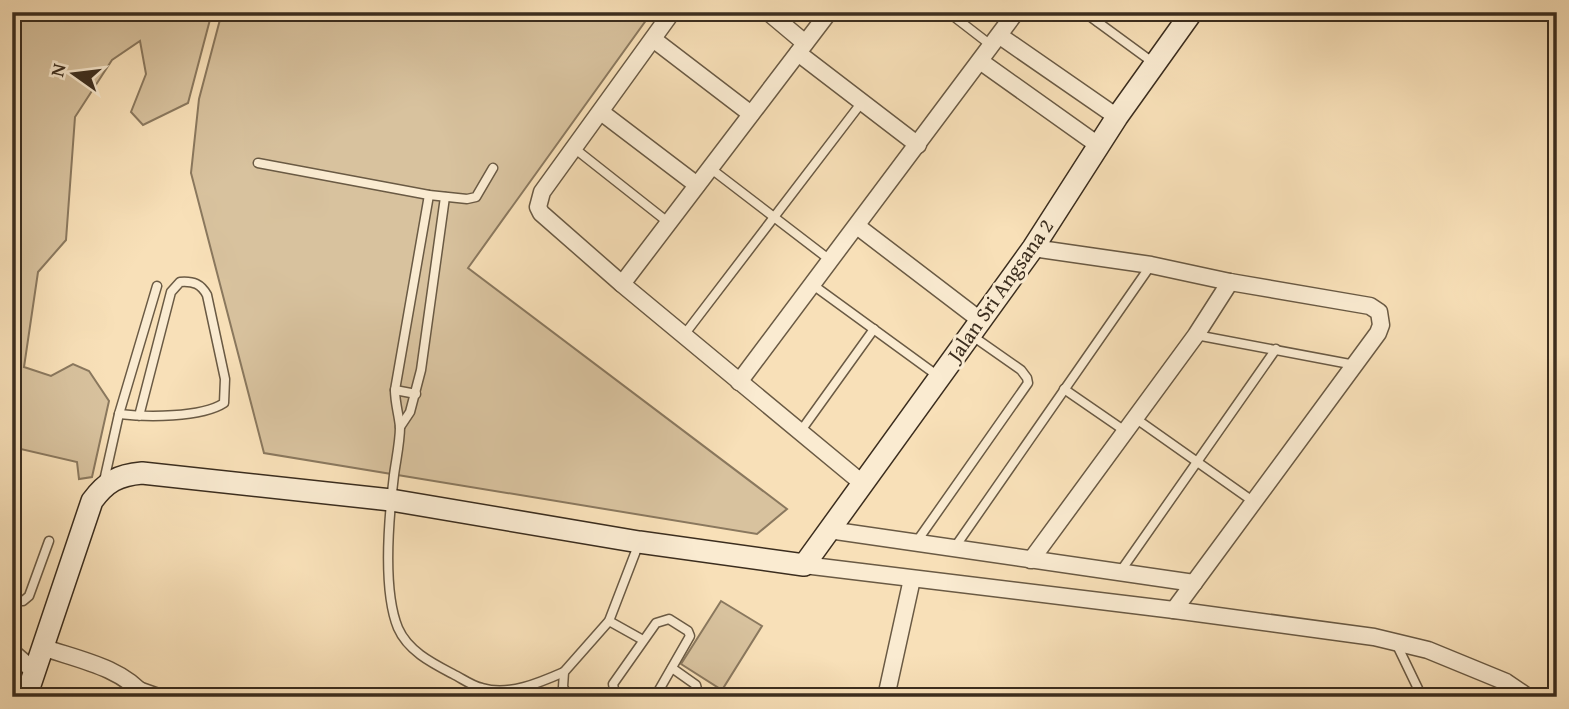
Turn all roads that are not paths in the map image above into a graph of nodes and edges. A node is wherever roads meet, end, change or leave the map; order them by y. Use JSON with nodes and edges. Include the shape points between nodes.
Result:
{"nodes":[{"id":1,"x":673,"y":12,"type":"edge"},
{"id":2,"x":768,"y":12,"type":"edge"},
{"id":3,"x":828,"y":12,"type":"edge"},
{"id":4,"x":948,"y":12,"type":"edge"},
{"id":5,"x":1016,"y":12,"type":"edge"},
{"id":6,"x":1084,"y":12,"type":"edge"},
{"id":7,"x":1105,"y":12,"type":"edge"},
{"id":8,"x":1192,"y":12,"type":"edge"},
{"id":9,"x":1098,"y":22,"type":"junction"},
{"id":10,"x":653,"y":39,"type":"junction"},
{"id":11,"x":996,"y":41,"type":"junction"},
{"id":12,"x":802,"y":48,"type":"junction"},
{"id":13,"x":980,"y":61,"type":"junction"},
{"id":14,"x":1155,"y":64,"type":"junction"},
{"id":15,"x":862,"y":102,"type":"junction"},
{"id":16,"x":601,"y":112,"type":"junction"},
{"id":17,"x":751,"y":114,"type":"junction"},
{"id":18,"x":1117,"y":117,"type":"junction"},
{"id":19,"x":918,"y":145,"type":"junction"},
{"id":20,"x":1098,"y":145,"type":"junction"},
{"id":21,"x":574,"y":148,"type":"junction"},
{"id":22,"x":258,"y":163,"type":"dead end"},
{"id":23,"x":493,"y":168,"type":"dead end"},
{"id":24,"x":710,"y":168,"type":"junction"},
{"id":25,"x":697,"y":186,"type":"junction"},
{"id":26,"x":429,"y":195,"type":"junction"},
{"id":27,"x":445,"y":197,"type":"junction"},
{"id":28,"x":774,"y":217,"type":"junction"},
{"id":29,"x":668,"y":223,"type":"junction"},
{"id":30,"x":857,"y":226,"type":"junction"},
{"id":31,"x":1032,"y":248,"type":"junction"},
{"id":32,"x":831,"y":261,"type":"junction"},
{"id":33,"x":1151,"y":265,"type":"junction"},
{"id":34,"x":1230,"y":282,"type":"junction"},
{"id":35,"x":622,"y":284,"type":"junction"},
{"id":36,"x":813,"y":285,"type":"junction"},
{"id":37,"x":158,"y":286,"type":"dead end"},
{"id":38,"x":975,"y":327,"type":"junction"},
{"id":39,"x":874,"y":329,"type":"junction"},
{"id":40,"x":684,"y":335,"type":"junction"},
{"id":41,"x":1196,"y":335,"type":"junction"},
{"id":42,"x":1276,"y":349,"type":"junction"},
{"id":43,"x":1355,"y":365,"type":"junction"},
{"id":44,"x":939,"y":377,"type":"junction"},
{"id":45,"x":739,"y":382,"type":"junction"},
{"id":46,"x":1065,"y":389,"type":"junction"},
{"id":47,"x":395,"y":390,"type":"junction"},
{"id":48,"x":416,"y":394,"type":"junction"},
{"id":49,"x":119,"y":414,"type":"junction"},
{"id":50,"x":139,"y":416,"type":"junction"},
{"id":51,"x":1135,"y":418,"type":"junction"},
{"id":52,"x":400,"y":427,"type":"junction"},
{"id":53,"x":1125,"y":431,"type":"junction"},
{"id":54,"x":799,"y":432,"type":"junction"},
{"id":55,"x":1196,"y":461,"type":"junction"},
{"id":56,"x":862,"y":483,"type":"junction"},
{"id":57,"x":102,"y":488,"type":"junction"},
{"id":58,"x":391,"y":500,"type":"junction"},
{"id":59,"x":1254,"y":502,"type":"junction"},
{"id":60,"x":829,"y":530,"type":"junction"},
{"id":61,"x":49,"y":541,"type":"dead end"},
{"id":62,"x":639,"y":542,"type":"junction"},
{"id":63,"x":915,"y":544,"type":"junction"},
{"id":64,"x":954,"y":550,"type":"junction"},
{"id":65,"x":1031,"y":560,"type":"junction"},
{"id":66,"x":804,"y":565,"type":"junction"},
{"id":67,"x":1120,"y":572,"type":"junction"},
{"id":68,"x":912,"y":579,"type":"junction"},
{"id":69,"x":1194,"y":583,"type":"junction"},
{"id":70,"x":12,"y":601,"type":"edge"},
{"id":71,"x":1174,"y":610,"type":"junction"},
{"id":72,"x":609,"y":621,"type":"junction"},
{"id":73,"x":643,"y":640,"type":"junction"},
{"id":74,"x":1395,"y":641,"type":"junction"},
{"id":75,"x":42,"y":647,"type":"junction"},
{"id":76,"x":12,"y":652,"type":"edge"},
{"id":77,"x":672,"y":668,"type":"junction"},
{"id":78,"x":34,"y":671,"type":"junction"},
{"id":79,"x":564,"y":672,"type":"junction"},
{"id":80,"x":140,"y":691,"type":"edge"},
{"id":81,"x":494,"y":694,"type":"edge"},
{"id":82,"x":1526,"y":696,"type":"edge"},
{"id":83,"x":26,"y":697,"type":"edge"},
{"id":84,"x":170,"y":697,"type":"edge"},
{"id":85,"x":569,"y":697,"type":"edge"},
{"id":86,"x":619,"y":697,"type":"edge"},
{"id":87,"x":655,"y":697,"type":"edge"},
{"id":88,"x":699,"y":697,"type":"edge"},
{"id":89,"x":886,"y":697,"type":"edge"},
{"id":90,"x":1422,"y":697,"type":"edge"}],
"edges":[{"from":1,"to":10,"type":"street"},
{"from":2,"to":12,"type":"street"},
{"from":3,"to":12,"type":"street"},
{"from":4,"to":11,"type":"lane"},
{"from":5,"to":11,"type":"street"},
{"from":6,"to":9,"type":"lane"},
{"from":7,"to":9,"type":"lane"},
{"from":8,"to":14,"type":"street","name":"Jalan Sri Angsana 2"},
{"from":9,"to":14,"type":"lane"},
{"from":10,"to":16,"type":"street"},
{"from":10,"to":17,"type":"street"},
{"from":11,"to":13,"type":"street"},
{"from":11,"to":18,"type":"street"},
{"from":12,"to":15,"type":"street"},
{"from":12,"to":17,"type":"street"},
{"from":13,"to":19,"type":"street"},
{"from":13,"to":20,"type":"street"},
{"from":14,"to":18,"type":"street","name":"Jalan Sri Angsana 2"},
{"from":15,"to":19,"type":"street"},
{"from":15,"to":28,"type":"lane"},
{"from":16,"to":21,"type":"street"},
{"from":16,"to":25,"type":"street"},
{"from":17,"to":24,"type":"street"},
{"from":18,"to":20,"type":"street","name":"Jalan Sri Angsana 2"},
{"from":19,"to":30,"type":"street"},
{"from":20,"to":31,"type":"street","name":"Jalan Sri Angsana 2"},
{"from":21,"to":29,"type":"lane"},
{"from":21,"to":35,"type":"street","via":[[542,192],[538,207]]},
{"from":22,"to":26,"type":"lane"},
{"from":23,"to":27,"type":"lane","via":[[476,197]]},
{"from":24,"to":25,"type":"street"},
{"from":24,"to":28,"type":"lane"},
{"from":25,"to":29,"type":"street"},
{"from":26,"to":27,"type":"lane"},
{"from":26,"to":47,"type":"lane"},
{"from":27,"to":48,"type":"lane"},
{"from":28,"to":32,"type":"lane"},
{"from":28,"to":40,"type":"lane"},
{"from":29,"to":35,"type":"street"},
{"from":30,"to":32,"type":"street"},
{"from":30,"to":38,"type":"street"},
{"from":31,"to":33,"type":"street"},
{"from":31,"to":38,"type":"street","name":"Jalan Sri Angsana 2"},
{"from":32,"to":36,"type":"street"},
{"from":33,"to":34,"type":"street"},
{"from":33,"to":46,"type":"lane"},
{"from":34,"to":41,"type":"street"},
{"from":34,"to":43,"type":"street","via":[[1370,306],[1379,312],[1381,325]]},
{"from":35,"to":40,"type":"street"},
{"from":36,"to":39,"type":"lane"},
{"from":36,"to":45,"type":"street"},
{"from":37,"to":49,"type":"lane"},
{"from":38,"to":44,"type":"street","name":"Jalan Sri Angsana 2"},
{"from":38,"to":63,"type":"lane","via":[[1021,370],[1028,383]]},
{"from":39,"to":44,"type":"lane"},
{"from":39,"to":54,"type":"lane"},
{"from":40,"to":45,"type":"street"},
{"from":41,"to":42,"type":"lane"},
{"from":41,"to":51,"type":"street"},
{"from":42,"to":43,"type":"lane"},
{"from":42,"to":55,"type":"lane"},
{"from":43,"to":59,"type":"street"},
{"from":44,"to":56,"type":"street","name":"Jalan Sri Angsana 2"},
{"from":45,"to":54,"type":"street"},
{"from":46,"to":53,"type":"lane"},
{"from":46,"to":64,"type":"lane"},
{"from":47,"to":48,"type":"lane"},
{"from":47,"to":52,"type":"lane"},
{"from":48,"to":52,"type":"lane"},
{"from":49,"to":50,"type":"lane"},
{"from":49,"to":57,"type":"lane"},
{"from":50,"to":50,"type":"lane","via":[[171,292],[180,282],[196,283],[207,295],[225,379],[224,402],[200,411]]},
{"from":51,"to":53,"type":"street"},
{"from":51,"to":55,"type":"lane"},
{"from":52,"to":58,"type":"lane"},
{"from":53,"to":65,"type":"street"},
{"from":54,"to":56,"type":"street"},
{"from":55,"to":59,"type":"lane"},
{"from":55,"to":67,"type":"lane"},
{"from":56,"to":60,"type":"street","name":"Jalan Sri Angsana 2"},
{"from":57,"to":58,"type":"street","via":[[122,476],[142,473]]},
{"from":57,"to":75,"type":"street","via":[[85,516]]},
{"from":58,"to":62,"type":"street"},
{"from":58,"to":81,"type":"lane","via":[[388,587],[398,627],[425,660]]},
{"from":59,"to":69,"type":"street"},
{"from":60,"to":63,"type":"street"},
{"from":60,"to":66,"type":"street","name":"Jalan Sri Angsana 2"},
{"from":61,"to":70,"type":"lane","via":[[29,596]]},
{"from":62,"to":66,"type":"street"},
{"from":62,"to":72,"type":"lane"},
{"from":63,"to":64,"type":"street"},
{"from":64,"to":65,"type":"street"},
{"from":65,"to":67,"type":"street"},
{"from":66,"to":68,"type":"street"},
{"from":67,"to":69,"type":"street"},
{"from":68,"to":71,"type":"street"},
{"from":68,"to":89,"type":"street"},
{"from":69,"to":71,"type":"street"},
{"from":71,"to":74,"type":"street"},
{"from":72,"to":73,"type":"lane"},
{"from":72,"to":79,"type":"lane"},
{"from":73,"to":77,"type":"lane","via":[[660,620],[669,619],[688,631],[690,636]]},
{"from":73,"to":86,"type":"lane","via":[[614,684]]},
{"from":74,"to":82,"type":"street","via":[[1484,672]]},
{"from":74,"to":90,"type":"lane"},
{"from":75,"to":78,"type":"street"},
{"from":75,"to":80,"type":"street","via":[[104,668]]},
{"from":76,"to":78,"type":"street"},
{"from":77,"to":87,"type":"lane"},
{"from":77,"to":88,"type":"lane","via":[[696,685]]},
{"from":78,"to":83,"type":"street"},
{"from":79,"to":81,"type":"lane"},
{"from":79,"to":85,"type":"lane","via":[[563,687]]},
{"from":80,"to":84,"type":"lane"}]}
